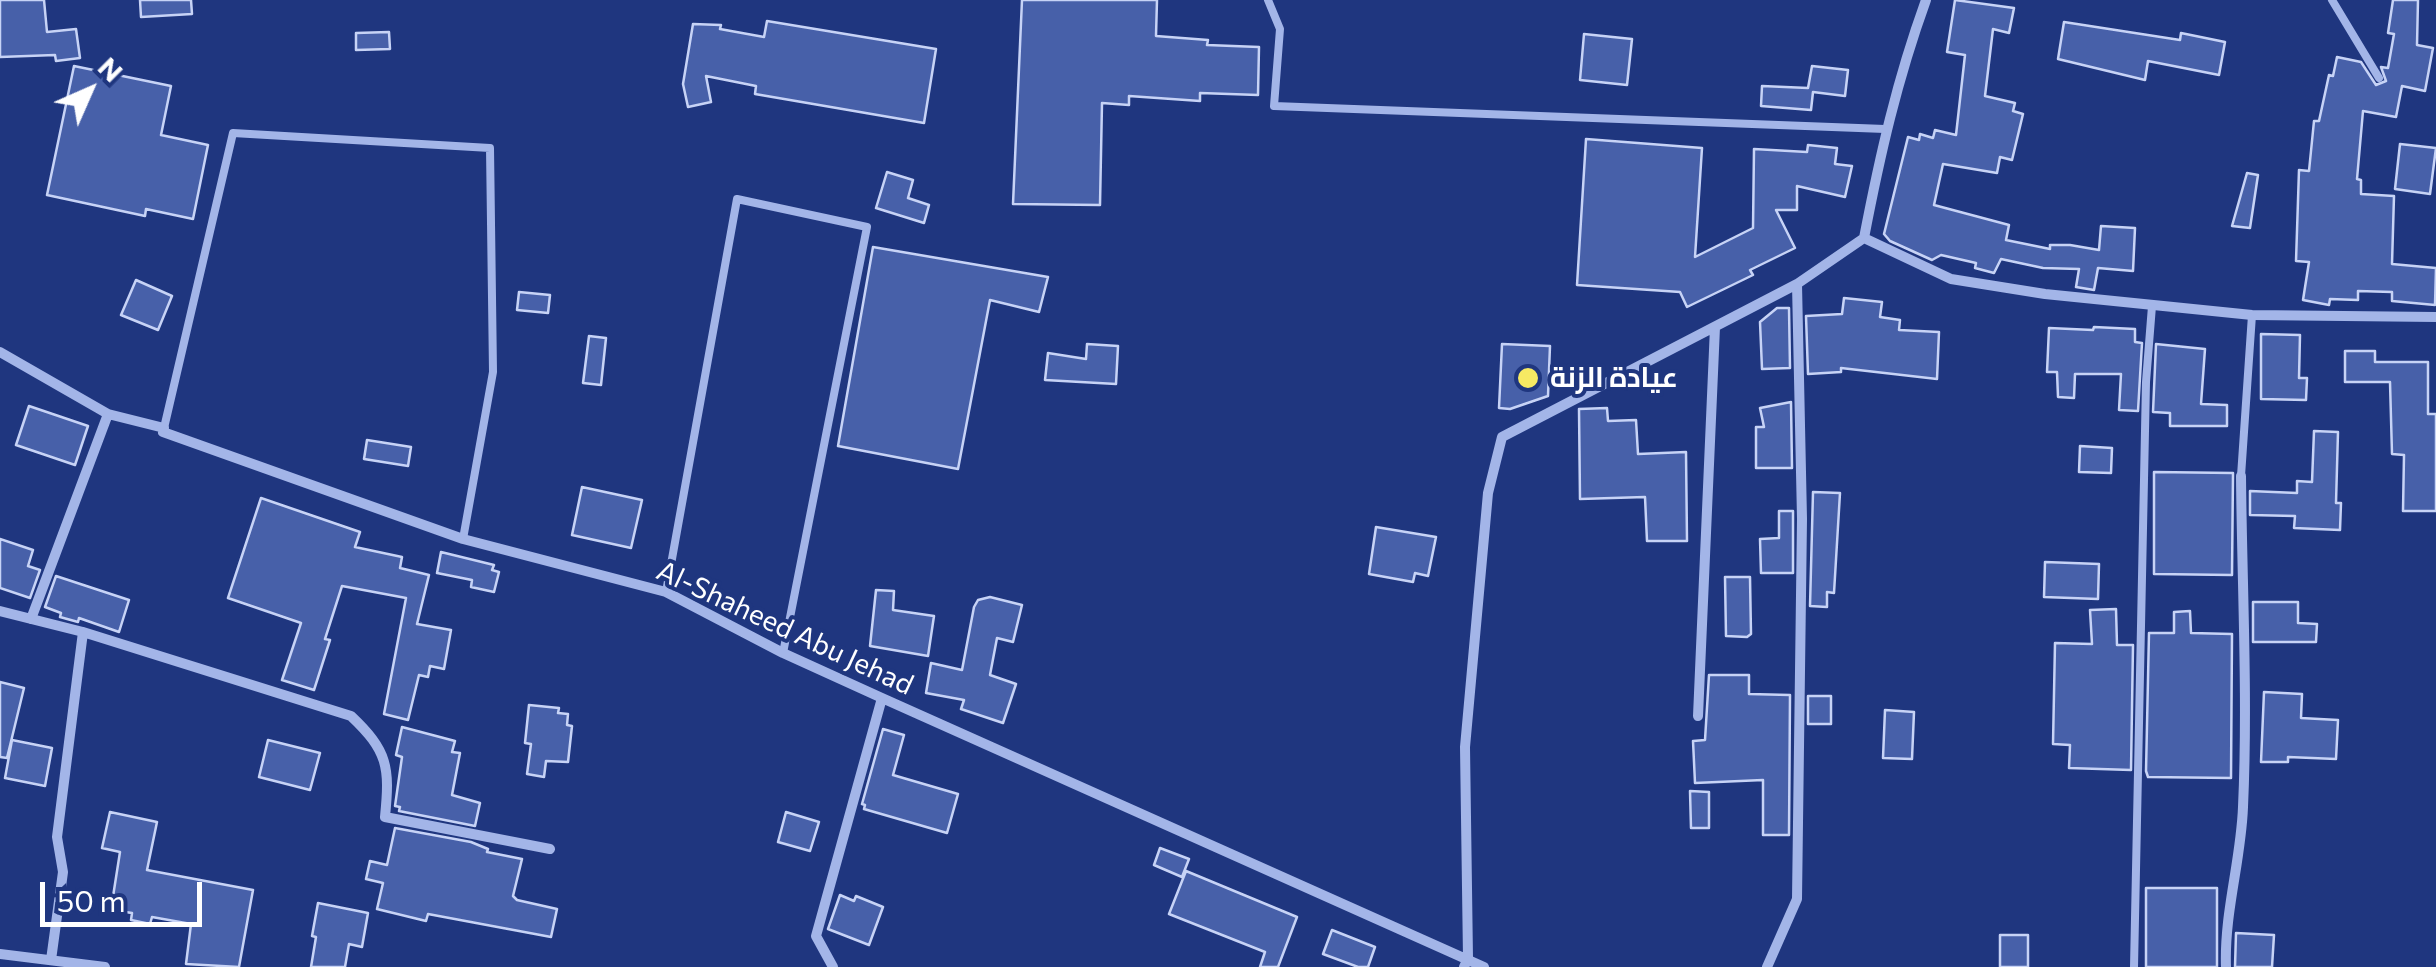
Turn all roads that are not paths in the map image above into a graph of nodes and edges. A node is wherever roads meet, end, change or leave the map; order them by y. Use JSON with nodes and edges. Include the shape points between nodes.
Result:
{"nodes":[{"id":1,"x":1268,"y":0,"type":"edge"},
{"id":2,"x":1926,"y":0,"type":"edge"},
{"id":3,"x":2332,"y":0,"type":"edge"},
{"id":4,"x":2380,"y":78,"type":"dead end"},
{"id":5,"x":1884,"y":130,"type":"junction"},
{"id":6,"x":1864,"y":238,"type":"junction"},
{"id":7,"x":1797,"y":284,"type":"junction"},
{"id":8,"x":2152,"y":306,"type":"junction"},
{"id":9,"x":2252,"y":315,"type":"junction"},
{"id":10,"x":2436,"y":317,"type":"edge"},
{"id":11,"x":1716,"y":326,"type":"junction"},
{"id":12,"x":0,"y":352,"type":"edge"},
{"id":13,"x":108,"y":414,"type":"junction"},
{"id":14,"x":164,"y":428,"type":"junction"},
{"id":15,"x":2241,"y":476,"type":"joint"},
{"id":16,"x":462,"y":539,"type":"junction"},
{"id":17,"x":666,"y":592,"type":"junction"},
{"id":18,"x":0,"y":611,"type":"edge"},
{"id":19,"x":30,"y":619,"type":"junction"},
{"id":20,"x":83,"y":632,"type":"junction"},
{"id":21,"x":783,"y":652,"type":"junction"},
{"id":22,"x":882,"y":698,"type":"junction"},
{"id":23,"x":1698,"y":716,"type":"dead end"},
{"id":24,"x":550,"y":850,"type":"dead end"},
{"id":25,"x":0,"y":954,"type":"edge"},
{"id":26,"x":52,"y":960,"type":"junction"},
{"id":27,"x":34,"y":963,"type":"edge"},
{"id":28,"x":1466,"y":963,"type":"edge"},
{"id":29,"x":105,"y":967,"type":"edge"},
{"id":30,"x":833,"y":967,"type":"edge"},
{"id":31,"x":1484,"y":967,"type":"edge"},
{"id":32,"x":1767,"y":967,"type":"edge"},
{"id":33,"x":2134,"y":967,"type":"edge"},
{"id":34,"x":2226,"y":967,"type":"edge"}],
"edges":[{"from":1,"to":5,"type":"lane","via":[[1280,29],[1274,106]]},
{"from":2,"to":5,"type":"street"},
{"from":3,"to":4,"type":"lane"},
{"from":5,"to":6,"type":"street"},
{"from":6,"to":7,"type":"street"},
{"from":6,"to":8,"type":"street","via":[[1951,279]]},
{"from":7,"to":11,"type":"street"},
{"from":7,"to":32,"type":"street","via":[[1802,557],[1796,899]]},
{"from":8,"to":9,"type":"street"},
{"from":8,"to":33,"type":"lane"},
{"from":9,"to":10,"type":"street"},
{"from":9,"to":15,"type":"lane"},
{"from":11,"to":23,"type":"street"},
{"from":11,"to":28,"type":"street","via":[[1502,438],[1488,493],[1465,747]]},
{"from":12,"to":13,"type":"street","name":"Al-Shaheed Abu Jehad"},
{"from":13,"to":14,"type":"street","name":"Al-Shaheed Abu Jehad"},
{"from":13,"to":19,"type":"street"},
{"from":14,"to":16,"type":"street","name":"Al-Shaheed Abu Jehad"},
{"from":14,"to":16,"type":"lane","via":[[233,132],[490,148],[493,372]]},
{"from":15,"to":34,"type":"street","via":[[2244,784]]},
{"from":16,"to":17,"type":"street","name":"Al-Shaheed Abu Jehad"},
{"from":17,"to":21,"type":"street","name":"Al-Shaheed Abu Jehad"},
{"from":17,"to":21,"type":"lane","via":[[737,199],[867,227]]},
{"from":18,"to":19,"type":"street"},
{"from":19,"to":20,"type":"street"},
{"from":20,"to":24,"type":"street","via":[[350,716],[378,742],[389,780],[385,817]]},
{"from":20,"to":26,"type":"street","via":[[56,837],[63,872]]},
{"from":21,"to":22,"type":"street","name":"Al-Shaheed Abu Jehad"},
{"from":22,"to":28,"type":"street","name":"Al-Shaheed Abu Jehad"},
{"from":22,"to":30,"type":"street","via":[[816,936]]},
{"from":25,"to":27,"type":"street"},
{"from":26,"to":27,"type":"street"},
{"from":26,"to":29,"type":"street"},
{"from":28,"to":31,"type":"street","name":"Al-Shaheed Abu Jehad"}]}
